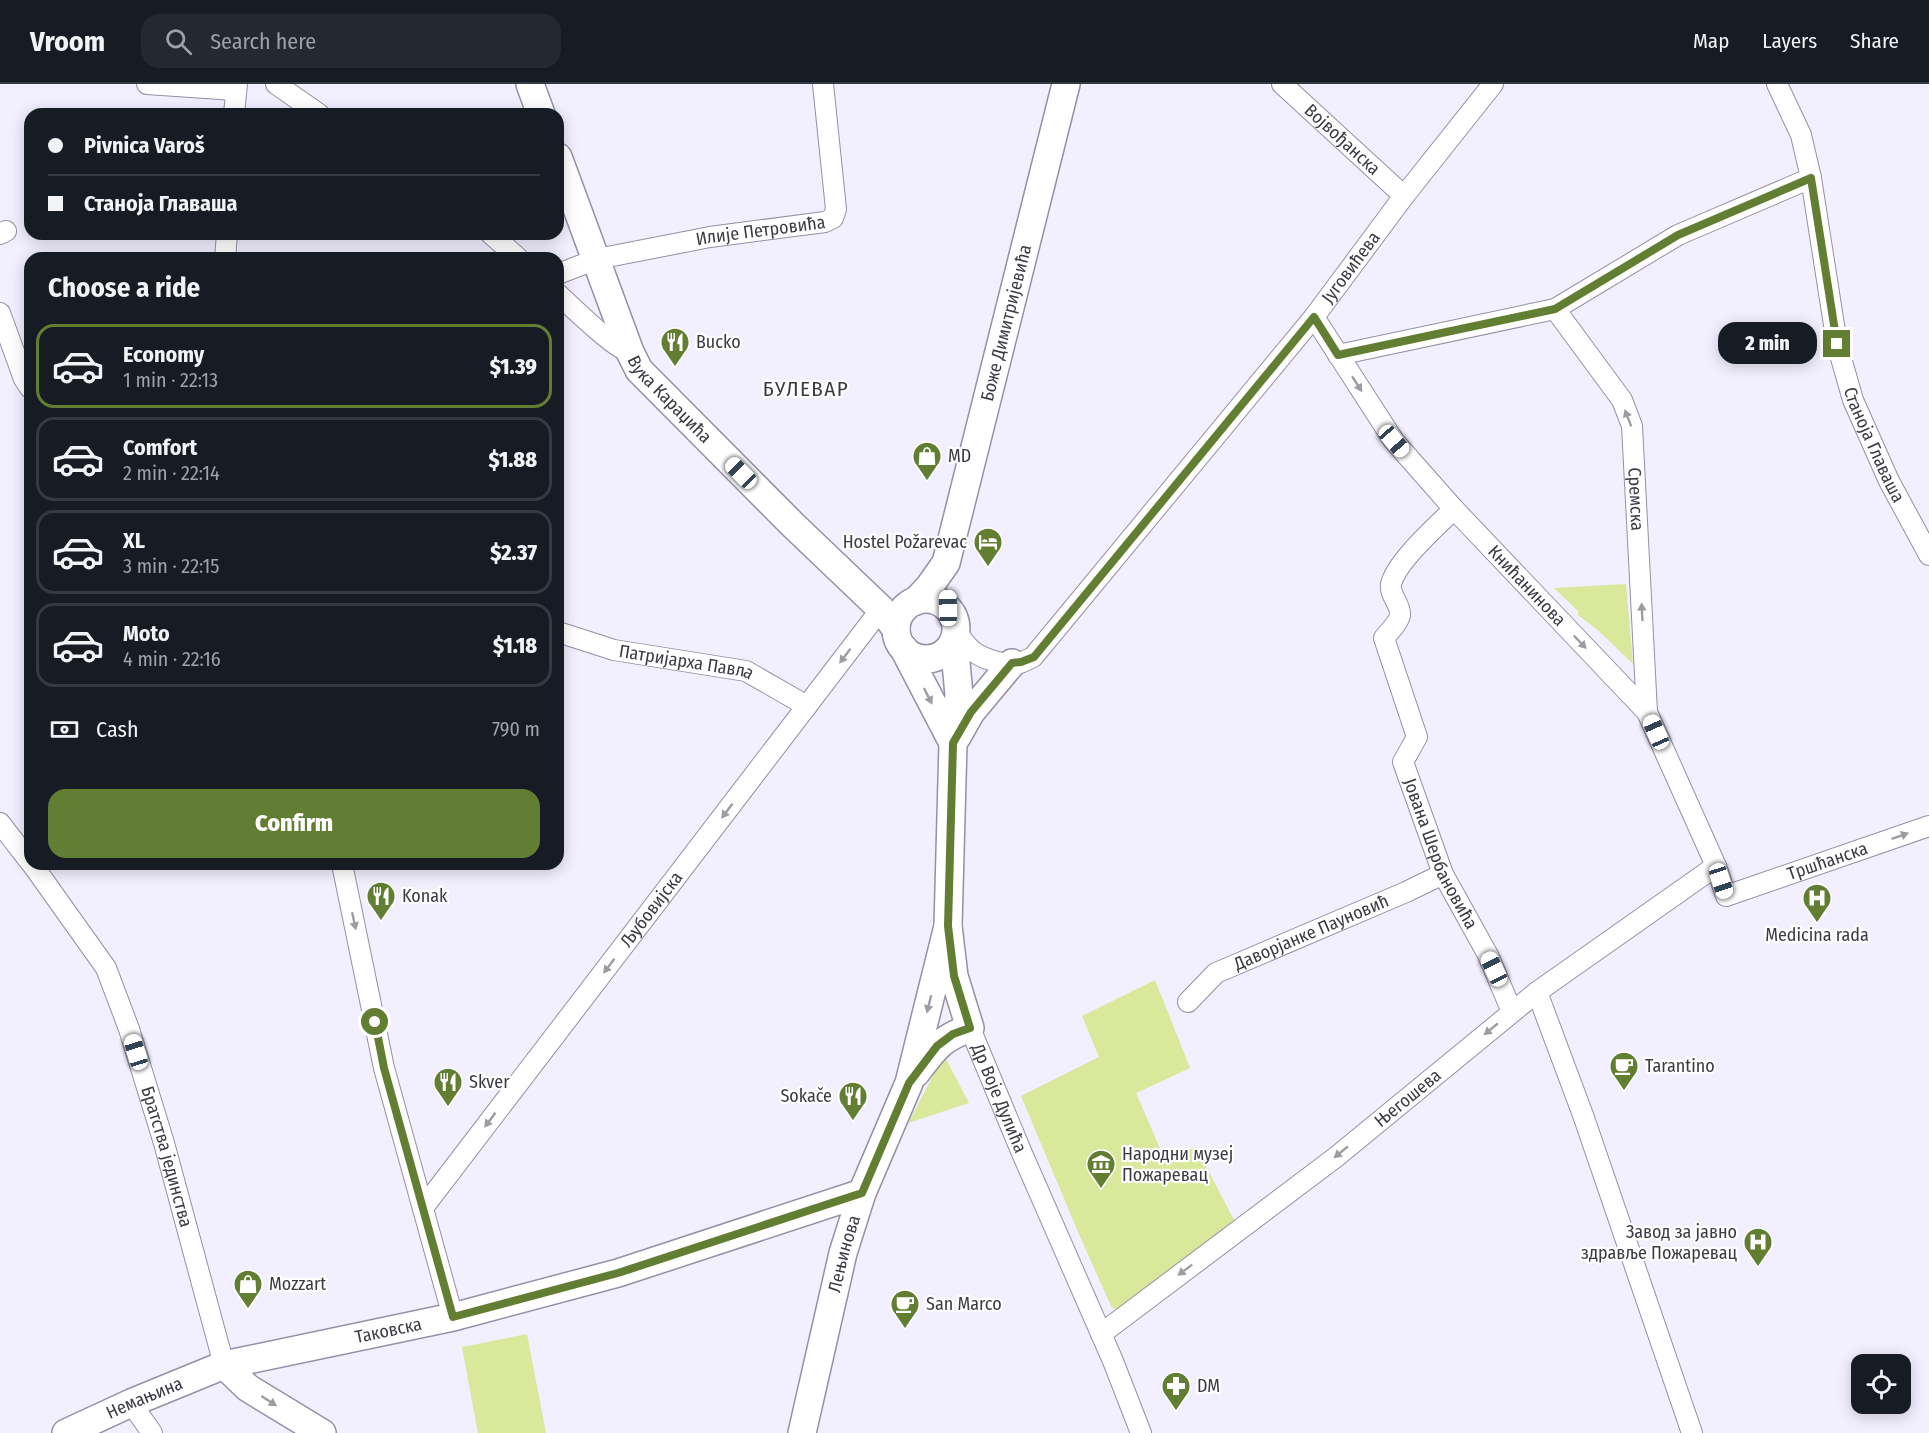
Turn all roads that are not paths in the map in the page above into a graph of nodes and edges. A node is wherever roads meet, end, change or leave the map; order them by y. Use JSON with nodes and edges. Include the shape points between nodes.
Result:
{"nodes":[{"id":1,"x":147,"y":84,"type":"edge"},
{"id":2,"x":276,"y":84,"type":"edge"},
{"id":3,"x":530,"y":84,"type":"edge"},
{"id":4,"x":823,"y":84,"type":"edge"},
{"id":5,"x":1066,"y":84,"type":"edge"},
{"id":6,"x":1282,"y":84,"type":"edge"},
{"id":7,"x":1493,"y":84,"type":"edge"},
{"id":8,"x":1778,"y":84,"type":"edge"},
{"id":9,"x":236,"y":87,"type":"edge"},
{"id":10,"x":234,"y":108,"type":"edge"},
{"id":11,"x":311,"y":108,"type":"edge"},
{"id":12,"x":540,"y":108,"type":"edge"},
{"id":13,"x":564,"y":174,"type":"edge"},
{"id":14,"x":1811,"y":178,"type":"junction"},
{"id":15,"x":1404,"y":196,"type":"junction"},
{"id":16,"x":498,"y":240,"type":"edge"},
{"id":17,"x":511,"y":252,"type":"edge"},
{"id":18,"x":597,"y":259,"type":"junction"},
{"id":19,"x":564,"y":272,"type":"edge"},
{"id":20,"x":564,"y":299,"type":"edge"},
{"id":21,"x":1555,"y":309,"type":"junction"},
{"id":22,"x":0,"y":313,"type":"edge"},
{"id":23,"x":1314,"y":317,"type":"junction"},
{"id":24,"x":630,"y":352,"type":"junction"},
{"id":25,"x":1338,"y":355,"type":"junction"},
{"id":26,"x":24,"y":379,"type":"edge"},
{"id":27,"x":1454,"y":509,"type":"junction"},
{"id":28,"x":1929,"y":555,"type":"edge"},
{"id":29,"x":946,"y":563,"type":"junction"},
{"id":30,"x":901,"y":619,"type":"junction"},
{"id":31,"x":953,"y":626,"type":"junction"},
{"id":32,"x":564,"y":634,"type":"edge"},
{"id":33,"x":1012,"y":663,"type":"junction"},
{"id":34,"x":807,"y":706,"type":"junction"},
{"id":35,"x":1647,"y":712,"type":"junction"},
{"id":36,"x":953,"y":743,"type":"junction"},
{"id":37,"x":0,"y":823,"type":"edge"},
{"id":38,"x":1929,"y":826,"type":"edge"},
{"id":39,"x":24,"y":854,"type":"edge"},
{"id":40,"x":1716,"y":866,"type":"junction"},
{"id":41,"x":36,"y":870,"type":"edge"},
{"id":42,"x":343,"y":870,"type":"edge"},
{"id":43,"x":1443,"y":874,"type":"junction"},
{"id":44,"x":1726,"y":896,"type":"joint"},
{"id":45,"x":948,"y":926,"type":"junction"},
{"id":46,"x":1537,"y":992,"type":"junction"},
{"id":47,"x":1188,"y":1002,"type":"dead end"},
{"id":48,"x":1512,"y":1012,"type":"junction"},
{"id":49,"x":970,"y":1028,"type":"junction"},
{"id":50,"x":909,"y":1083,"type":"junction"},
{"id":51,"x":862,"y":1193,"type":"junction"},
{"id":52,"x":423,"y":1208,"type":"junction"},
{"id":53,"x":453,"y":1317,"type":"junction"},
{"id":54,"x":1101,"y":1334,"type":"junction"},
{"id":55,"x":224,"y":1365,"type":"junction"},
{"id":56,"x":131,"y":1403,"type":"junction"},
{"id":57,"x":66,"y":1433,"type":"edge"},
{"id":58,"x":152,"y":1433,"type":"edge"},
{"id":59,"x":322,"y":1433,"type":"edge"},
{"id":60,"x":802,"y":1433,"type":"edge"},
{"id":61,"x":1141,"y":1433,"type":"edge"},
{"id":62,"x":1692,"y":1433,"type":"edge"}],
"edges":[{"from":1,"to":9,"type":"street"},
{"from":2,"to":11,"type":"street"},
{"from":3,"to":12,"type":"main road"},
{"from":4,"to":18,"type":"street","name":"Илије Петровића","via":[[836,209],[833,218]]},
{"from":5,"to":29,"type":"main road","name":"Боже Димитријевића"},
{"from":6,"to":15,"type":"street","name":"Војвођанска"},
{"from":7,"to":15,"type":"street","name":"Југовићева"},
{"from":8,"to":14,"type":"street","name":"Станоја Главаша","via":[[1801,135]]},
{"from":9,"to":10,"type":"street"},
{"from":13,"to":18,"type":"main road"},
{"from":14,"to":21,"type":"street","via":[[1678,235]]},
{"from":14,"to":28,"type":"street","name":"Станоја Главаша","via":[[1837,344],[1853,400],[1889,482]]},
{"from":15,"to":23,"type":"street","name":"Југовићева"},
{"from":16,"to":17,"type":"street"},
{"from":18,"to":19,"type":"street","name":"Илије Петровића"},
{"from":18,"to":24,"type":"main road"},
{"from":20,"to":24,"type":"street","name":"Вука Караџића","via":[[612,342]]},
{"from":21,"to":25,"type":"street"},
{"from":35,"to":21,"type":"street","name":"Сремска","one_way":true,"via":[[1632,426],[1622,400]]},
{"from":22,"to":26,"type":"street"},
{"from":23,"to":25,"type":"street","name":"Книћанинова"},
{"from":23,"to":33,"type":"street","name":"Југовићева","via":[[1034,657]]},
{"from":24,"to":30,"type":"main road","name":"Вука Караџића","via":[[639,370],[792,524]]},
{"from":25,"to":27,"type":"street","name":"Книћанинова","one_way":true,"via":[[1394,441]]},
{"from":27,"to":35,"type":"street","name":"Книћанинова","one_way":true},
{"from":27,"to":43,"type":"street","name":"Јована Шербановића","via":[[1394,576],[1390,588],[1400,613],[1384,638],[1417,737],[1403,762]]},
{"from":29,"to":30,"type":"main road","name":"Боже Димитријевића"},
{"from":29,"to":31,"type":"main road","name":"Боже Димитријевића"},
{"from":30,"to":31,"type":"main road","via":[[924,599],[933,600],[941,603]]},
{"from":30,"to":31,"type":"main road","via":[[910,655],[927,659],[949,648]]},
{"from":30,"to":34,"type":"street","name":"Љубовијска","one_way":true},
{"from":30,"to":36,"type":"main road","name":"Др Воје Дулића","one_way":true},
{"from":31,"to":33,"type":"street","via":[[975,653]]},
{"from":31,"to":36,"type":"main road","name":"Др Воје Дулића","via":[[959,695]]},
{"from":32,"to":34,"type":"street","name":"Патријарха Павла","via":[[614,650],[746,671]]},
{"from":33,"to":36,"type":"main road","via":[[971,712]]},
{"from":34,"to":52,"type":"street","name":"Љубовијска","one_way":true},
{"from":35,"to":40,"type":"street","name":"Книћанинова"},
{"from":36,"to":45,"type":"main road","name":"Др Воје Дулића"},
{"from":37,"to":39,"type":"street","name":"Братства јединства"},
{"from":44,"to":38,"type":"street","name":"Тршћанска","one_way":true},
{"from":40,"to":44,"type":"street","name":"Книћанинова"},
{"from":40,"to":46,"type":"street","name":"Његошева"},
{"from":41,"to":55,"type":"street","name":"Братства јединства","via":[[106,968],[164,1143]]},
{"from":42,"to":52,"type":"street","one_way":true,"via":[[384,1068]]},
{"from":43,"to":47,"type":"street","name":"Даворјанке Пауновић","via":[[1216,973]]},
{"from":43,"to":48,"type":"street","name":"Јована Шербановића","via":[[1488,955]]},
{"from":45,"to":49,"type":"main road","name":"Др Воје Дулића","via":[[954,976]]},
{"from":45,"to":50,"type":"main road","name":"Лењинова","one_way":true},
{"from":46,"to":48,"type":"street","name":"Његошева"},
{"from":46,"to":62,"type":"street"},
{"from":48,"to":54,"type":"street","name":"Његошева","one_way":true,"via":[[1336,1157]]},
{"from":49,"to":50,"type":"main road","name":"Лењинова","via":[[937,1046]]},
{"from":49,"to":54,"type":"street","name":"Др Воје Дулића"},
{"from":50,"to":51,"type":"main road","name":"Лењинова"},
{"from":51,"to":53,"type":"main road","name":"Таковска","via":[[618,1273]]},
{"from":51,"to":60,"type":"main road","name":"Лењинова","via":[[843,1253]]},
{"from":52,"to":53,"type":"street"},
{"from":53,"to":55,"type":"main road","name":"Таковска"},
{"from":54,"to":61,"type":"street","name":"Др Воје Дулића"},
{"from":55,"to":56,"type":"main road","name":"Немањина"},
{"from":55,"to":59,"type":"main road","one_way":true,"via":[[248,1388]]},
{"from":56,"to":57,"type":"main road","name":"Немањина"},
{"from":56,"to":58,"type":"street"}]}
